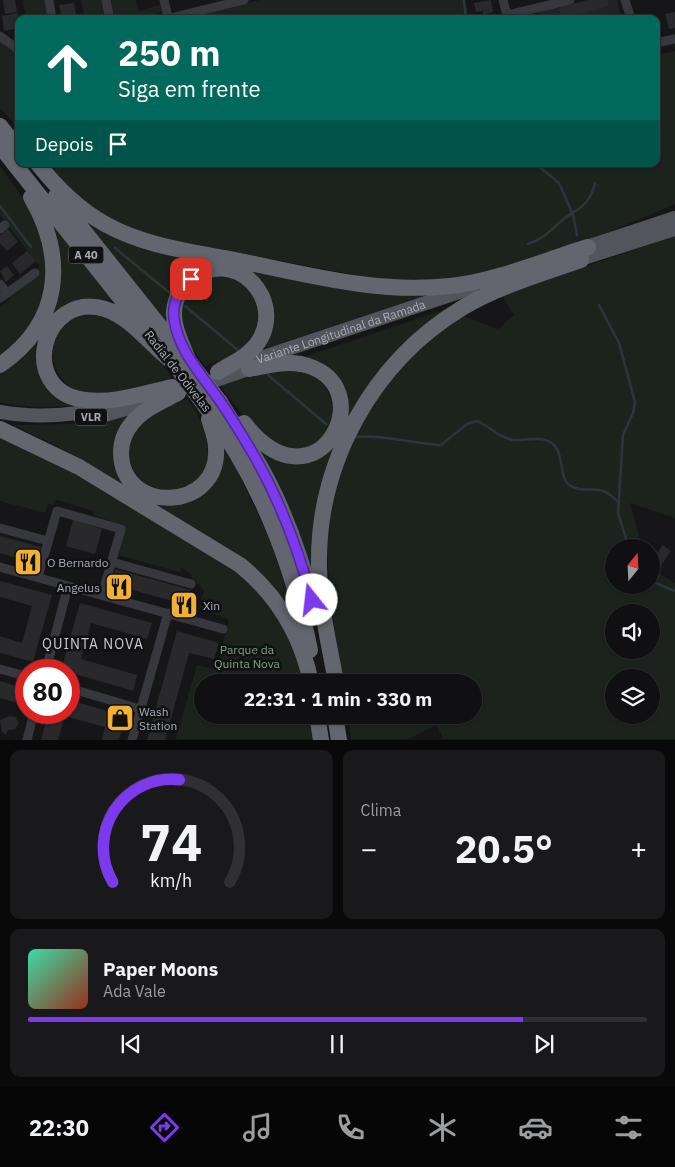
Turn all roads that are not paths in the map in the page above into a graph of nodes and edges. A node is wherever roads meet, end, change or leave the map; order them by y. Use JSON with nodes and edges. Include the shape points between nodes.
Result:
{"nodes":[{"id":1,"x":49,"y":0,"type":"edge"},
{"id":2,"x":106,"y":0,"type":"edge"},
{"id":3,"x":164,"y":0,"type":"edge"},
{"id":4,"x":244,"y":0,"type":"edge"},
{"id":5,"x":503,"y":0,"type":"edge"},
{"id":6,"x":570,"y":0,"type":"edge"},
{"id":7,"x":626,"y":0,"type":"edge"},
{"id":8,"x":222,"y":3,"type":"edge"},
{"id":9,"x":538,"y":4,"type":"edge"},
{"id":10,"x":51,"y":15,"type":"edge"},
{"id":11,"x":109,"y":15,"type":"edge"},
{"id":12,"x":166,"y":15,"type":"edge"},
{"id":13,"x":178,"y":15,"type":"edge"},
{"id":14,"x":507,"y":15,"type":"edge"},
{"id":15,"x":512,"y":15,"type":"edge"},
{"id":16,"x":630,"y":15,"type":"edge"},
{"id":17,"x":0,"y":36,"type":"edge"},
{"id":18,"x":675,"y":39,"type":"edge"},
{"id":19,"x":660,"y":42,"type":"edge"},
{"id":20,"x":15,"y":47,"type":"edge"},
{"id":21,"x":0,"y":115,"type":"edge"},
{"id":22,"x":0,"y":126,"type":"edge"},
{"id":23,"x":15,"y":134,"type":"edge"},
{"id":24,"x":15,"y":145,"type":"edge"},
{"id":25,"x":0,"y":146,"type":"edge"},
{"id":26,"x":0,"y":155,"type":"edge"},
{"id":27,"x":15,"y":164,"type":"edge"},
{"id":28,"x":18,"y":167,"type":"edge"},
{"id":29,"x":32,"y":167,"type":"edge"},
{"id":30,"x":41,"y":167,"type":"edge"},
{"id":31,"x":675,"y":218,"type":"edge"},
{"id":32,"x":675,"y":229,"type":"edge"},
{"id":33,"x":591,"y":251,"type":"junction"},
{"id":34,"x":35,"y":273,"type":"dead end"},
{"id":35,"x":0,"y":284,"type":"edge"},
{"id":36,"x":4,"y":296,"type":"edge"},
{"id":37,"x":181,"y":362,"type":"junction"},
{"id":38,"x":0,"y":366,"type":"edge"},
{"id":39,"x":249,"y":369,"type":"junction"},
{"id":40,"x":218,"y":372,"type":"junction"},
{"id":41,"x":175,"y":390,"type":"junction"},
{"id":42,"x":213,"y":404,"type":"junction"},
{"id":43,"x":0,"y":412,"type":"edge"},
{"id":44,"x":0,"y":419,"type":"edge"},
{"id":45,"x":0,"y":429,"type":"edge"},
{"id":46,"x":0,"y":528,"type":"edge"},
{"id":47,"x":48,"y":541,"type":"junction"},
{"id":48,"x":112,"y":562,"type":"junction"},
{"id":49,"x":0,"y":567,"type":"edge"},
{"id":50,"x":38,"y":577,"type":"junction"},
{"id":51,"x":191,"y":584,"type":"dead end"},
{"id":52,"x":68,"y":586,"type":"junction"},
{"id":53,"x":102,"y":595,"type":"junction"},
{"id":54,"x":168,"y":612,"type":"junction"},
{"id":55,"x":223,"y":629,"type":"dead end"},
{"id":56,"x":49,"y":659,"type":"edge"},
{"id":57,"x":0,"y":669,"type":"edge"},
{"id":58,"x":15,"y":673,"type":"edge"},
{"id":59,"x":309,"y":674,"type":"edge"},
{"id":60,"x":314,"y":674,"type":"edge"},
{"id":61,"x":327,"y":674,"type":"edge"},
{"id":62,"x":335,"y":674,"type":"edge"},
{"id":63,"x":80,"y":691,"type":"edge"},
{"id":64,"x":140,"y":709,"type":"junction"},
{"id":65,"x":31,"y":724,"type":"edge"},
{"id":66,"x":318,"y":724,"type":"edge"},
{"id":67,"x":323,"y":724,"type":"edge"},
{"id":68,"x":336,"y":724,"type":"edge"},
{"id":69,"x":343,"y":724,"type":"edge"},
{"id":70,"x":27,"y":740,"type":"edge"},
{"id":71,"x":132,"y":740,"type":"edge"},
{"id":72,"x":321,"y":740,"type":"edge"},
{"id":73,"x":326,"y":740,"type":"edge"},
{"id":74,"x":339,"y":740,"type":"edge"},
{"id":75,"x":346,"y":740,"type":"edge"}],
"edges":[{"from":1,"to":10,"type":"street"},
{"from":2,"to":11,"type":"street"},
{"from":3,"to":12,"type":"street"},
{"from":4,"to":8,"type":"street"},
{"from":5,"to":14,"type":"street"},
{"from":6,"to":9,"type":"street"},
{"from":7,"to":16,"type":"street"},
{"from":8,"to":13,"type":"street"},
{"from":9,"to":15,"type":"street"},
{"from":17,"to":20,"type":"street"},
{"from":18,"to":19,"type":"street"},
{"from":21,"to":23,"type":"highway"},
{"from":22,"to":24,"type":"highway"},
{"from":25,"to":27,"type":"highway","name":"Radial de Odivelas","number":"A 40"},
{"from":26,"to":38,"type":"highway","via":[[32,199],[45,224],[54,270],[50,299],[38,328]]},
{"from":28,"to":37,"type":"highway","name":"Radial de Odivelas","number":"A 40"},
{"from":29,"to":37,"type":"highway","name":"Radial de Odivelas","number":"A 40"},
{"from":30,"to":33,"type":"highway","via":[[74,203],[106,225],[134,237],[182,250],[368,286],[421,289],[463,285]]},
{"from":31,"to":33,"type":"main road","name":"Variante Longitudinal da Ramada"},
{"from":32,"to":33,"type":"main road","name":"Variante Longitudinal da Ramada"},
{"from":33,"to":39,"type":"main road","name":"Variante Longitudinal da Ramada"},
{"from":33,"to":40,"type":"main road","name":"Variante Longitudinal da Ramada"},
{"from":33,"to":62,"type":"highway","via":[[501,289],[450,316],[402,356],[359,412],[331,478],[320,538],[321,600]]},
{"from":34,"to":36,"type":"street"},
{"from":35,"to":36,"type":"street"},
{"from":37,"to":40,"type":"highway","via":[[174,320],[180,291],[191,279],[204,272],[235,271],[250,280],[260,292],[266,306],[267,321],[252,350]]},
{"from":37,"to":41,"type":"highway","via":[[156,350],[120,315],[95,307],[76,310],[61,318],[50,330],[44,348],[45,366],[53,384],[78,399],[116,399]]},
{"from":37,"to":42,"type":"highway","name":"Radial de Odivelas","number":"A 40","bridge":true},
{"from":39,"to":41,"type":"main road","name":"Variante Longitudinal da Ramada","number":"VLR"},
{"from":39,"to":42,"type":"highway","via":[[296,363],[324,375],[338,394],[341,408],[337,429],[329,442],[311,454],[281,454],[261,442],[234,411]]},
{"from":40,"to":41,"type":"main road","name":"Variante Longitudinal da Ramada","number":"VLR"},
{"from":41,"to":42,"type":"highway","via":[[142,414],[125,435],[121,452],[123,466],[132,481],[147,493],[165,498],[180,497],[200,487],[209,476],[215,464],[216,449]]},
{"from":41,"to":43,"type":"main road","name":"Variante Longitudinal da Ramada","number":"VLR","via":[[78,413],[28,416]]},
{"from":41,"to":44,"type":"main road","name":"Variante Longitudinal da Ramada","number":"VLR","via":[[110,414],[80,419],[39,422]]},
{"from":42,"to":60,"type":"highway","name":"Radial de Odivelas","number":"A 40","via":[[274,525],[300,604]]},
{"from":42,"to":61,"type":"highway","name":"Radial de Odivelas","number":"A 40","via":[[265,476],[290,532],[312,600]]},
{"from":45,"to":59,"type":"highway","via":[[87,471],[246,570],[264,586],[285,614],[302,650]]},
{"from":46,"to":47,"type":"street"},
{"from":47,"to":48,"type":"street","via":[[57,511],[121,529]]},
{"from":47,"to":50,"type":"street"},
{"from":48,"to":51,"type":"street"},
{"from":48,"to":53,"type":"street"},
{"from":49,"to":50,"type":"street"},
{"from":50,"to":52,"type":"street"},
{"from":52,"to":53,"type":"street"},
{"from":52,"to":56,"type":"street"},
{"from":53,"to":54,"type":"street"},
{"from":54,"to":55,"type":"street"},
{"from":54,"to":64,"type":"street"},
{"from":57,"to":58,"type":"street"},
{"from":63,"to":64,"type":"street"},
{"from":64,"to":71,"type":"street"},
{"from":65,"to":70,"type":"street"},
{"from":66,"to":72,"type":"highway"},
{"from":67,"to":73,"type":"highway"},
{"from":68,"to":74,"type":"highway"},
{"from":69,"to":75,"type":"highway"}]}
